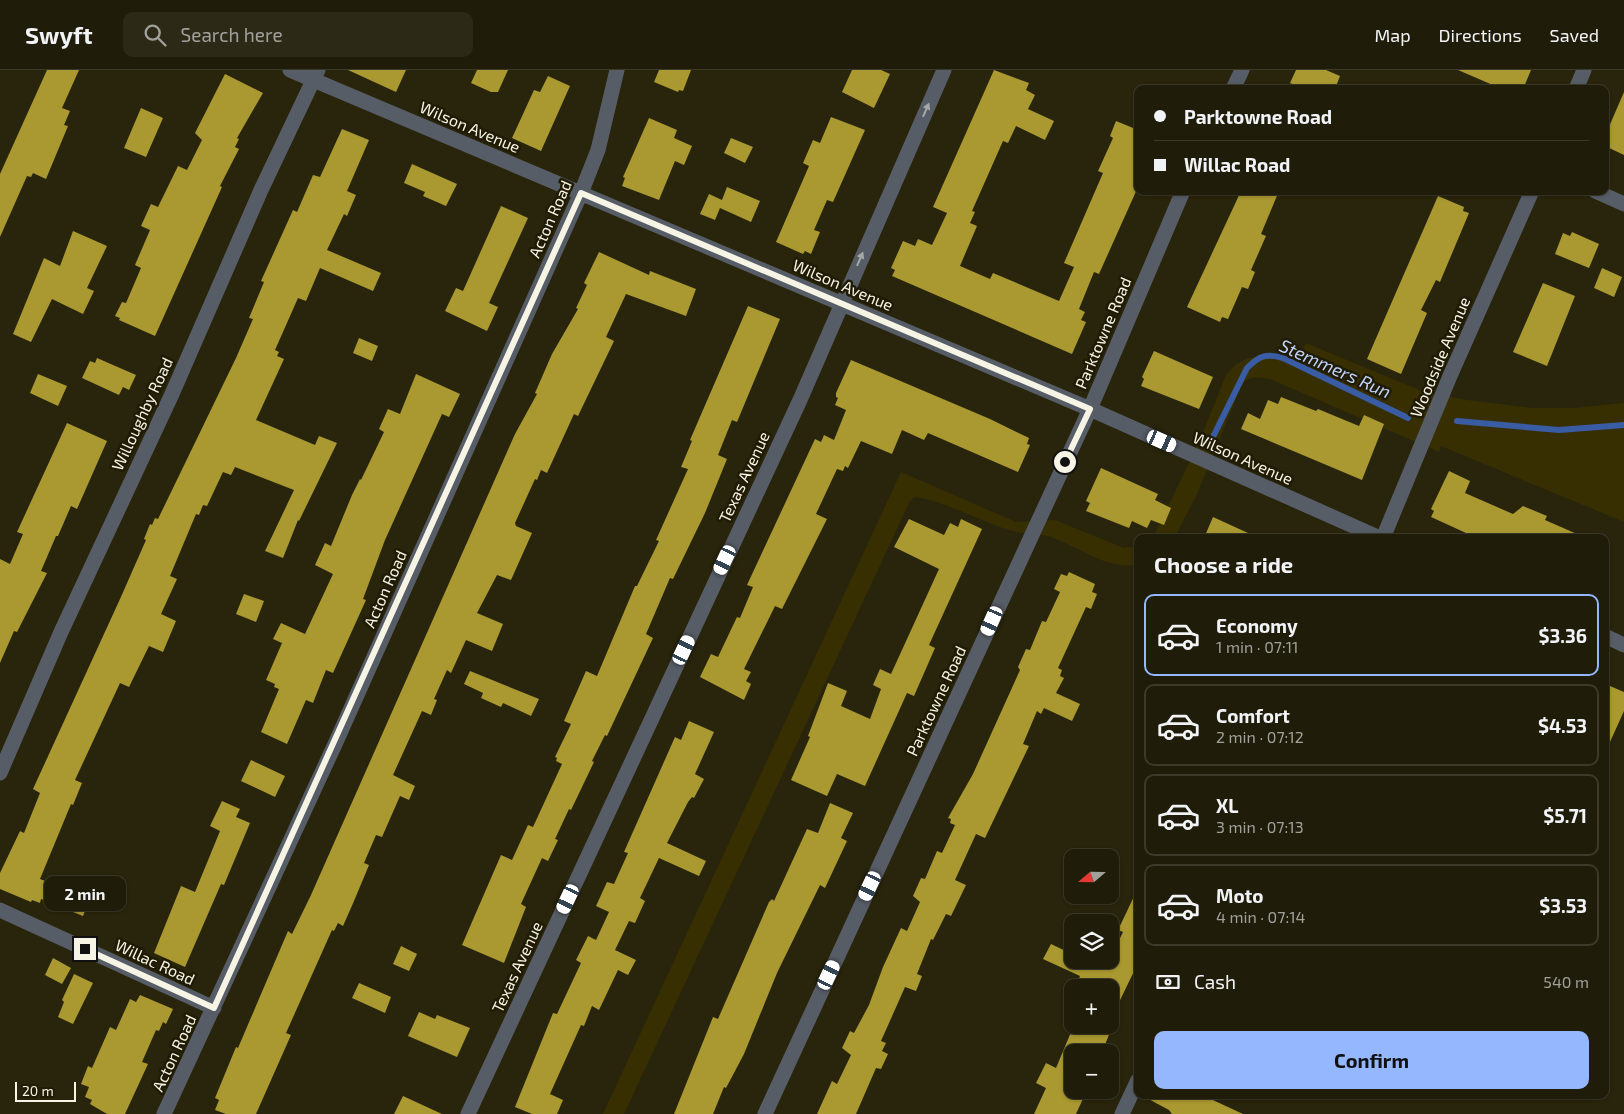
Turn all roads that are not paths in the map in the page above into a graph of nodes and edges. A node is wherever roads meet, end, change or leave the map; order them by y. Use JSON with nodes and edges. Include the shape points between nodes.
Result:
{"nodes":[{"id":1,"x":290,"y":70,"type":"edge"},
{"id":2,"x":617,"y":70,"type":"edge"},
{"id":3,"x":944,"y":70,"type":"edge"},
{"id":4,"x":1242,"y":70,"type":"edge"},
{"id":5,"x":1584,"y":70,"type":"edge"},
{"id":6,"x":316,"y":75,"type":"edge"},
{"id":7,"x":1235,"y":85,"type":"edge"},
{"id":8,"x":1578,"y":85,"type":"edge"},
{"id":9,"x":581,"y":193,"type":"junction"},
{"id":10,"x":1181,"y":195,"type":"edge"},
{"id":11,"x":1530,"y":195,"type":"edge"},
{"id":12,"x":1604,"y":195,"type":"edge"},
{"id":13,"x":1624,"y":204,"type":"edge"},
{"id":14,"x":840,"y":304,"type":"junction"},
{"id":15,"x":1090,"y":409,"type":"junction"},
{"id":16,"x":1373,"y":534,"type":"edge"},
{"id":17,"x":1384,"y":534,"type":"edge"},
{"id":18,"x":1609,"y":638,"type":"edge"},
{"id":19,"x":1624,"y":644,"type":"edge"},
{"id":20,"x":0,"y":772,"type":"edge"},
{"id":21,"x":0,"y":910,"type":"edge"},
{"id":22,"x":214,"y":1008,"type":"junction"},
{"id":23,"x":1134,"y":1088,"type":"edge"},
{"id":24,"x":164,"y":1114,"type":"edge"},
{"id":25,"x":468,"y":1114,"type":"edge"},
{"id":26,"x":765,"y":1114,"type":"edge"},
{"id":27,"x":1122,"y":1114,"type":"edge"}],
"edges":[{"from":1,"to":6,"type":"street","name":"Wilson Avenue"},
{"from":2,"to":9,"type":"street","name":"Acton Road","via":[[600,141]]},
{"from":14,"to":3,"type":"street","name":"Texas Avenue","one_way":true},
{"from":4,"to":7,"type":"street"},
{"from":5,"to":8,"type":"street"},
{"from":6,"to":9,"type":"street","name":"Wilson Avenue"},
{"from":6,"to":20,"type":"street","name":"Willoughby Road","via":[[60,632]]},
{"from":9,"to":14,"type":"street","name":"Wilson Avenue"},
{"from":9,"to":22,"type":"street","name":"Acton Road"},
{"from":10,"to":15,"type":"street","name":"Parktowne Road"},
{"from":11,"to":17,"type":"street","name":"Woodside Avenue"},
{"from":12,"to":13,"type":"street"},
{"from":14,"to":15,"type":"street","name":"Wilson Avenue"},
{"from":14,"to":25,"type":"street","name":"Texas Avenue","via":[[800,400]]},
{"from":15,"to":16,"type":"street","name":"Wilson Avenue"},
{"from":15,"to":26,"type":"street","name":"Parktowne Road"},
{"from":18,"to":19,"type":"street"},
{"from":21,"to":22,"type":"street","name":"Willac Road"},
{"from":22,"to":24,"type":"street","name":"Acton Road"},
{"from":23,"to":27,"type":"street"}]}
